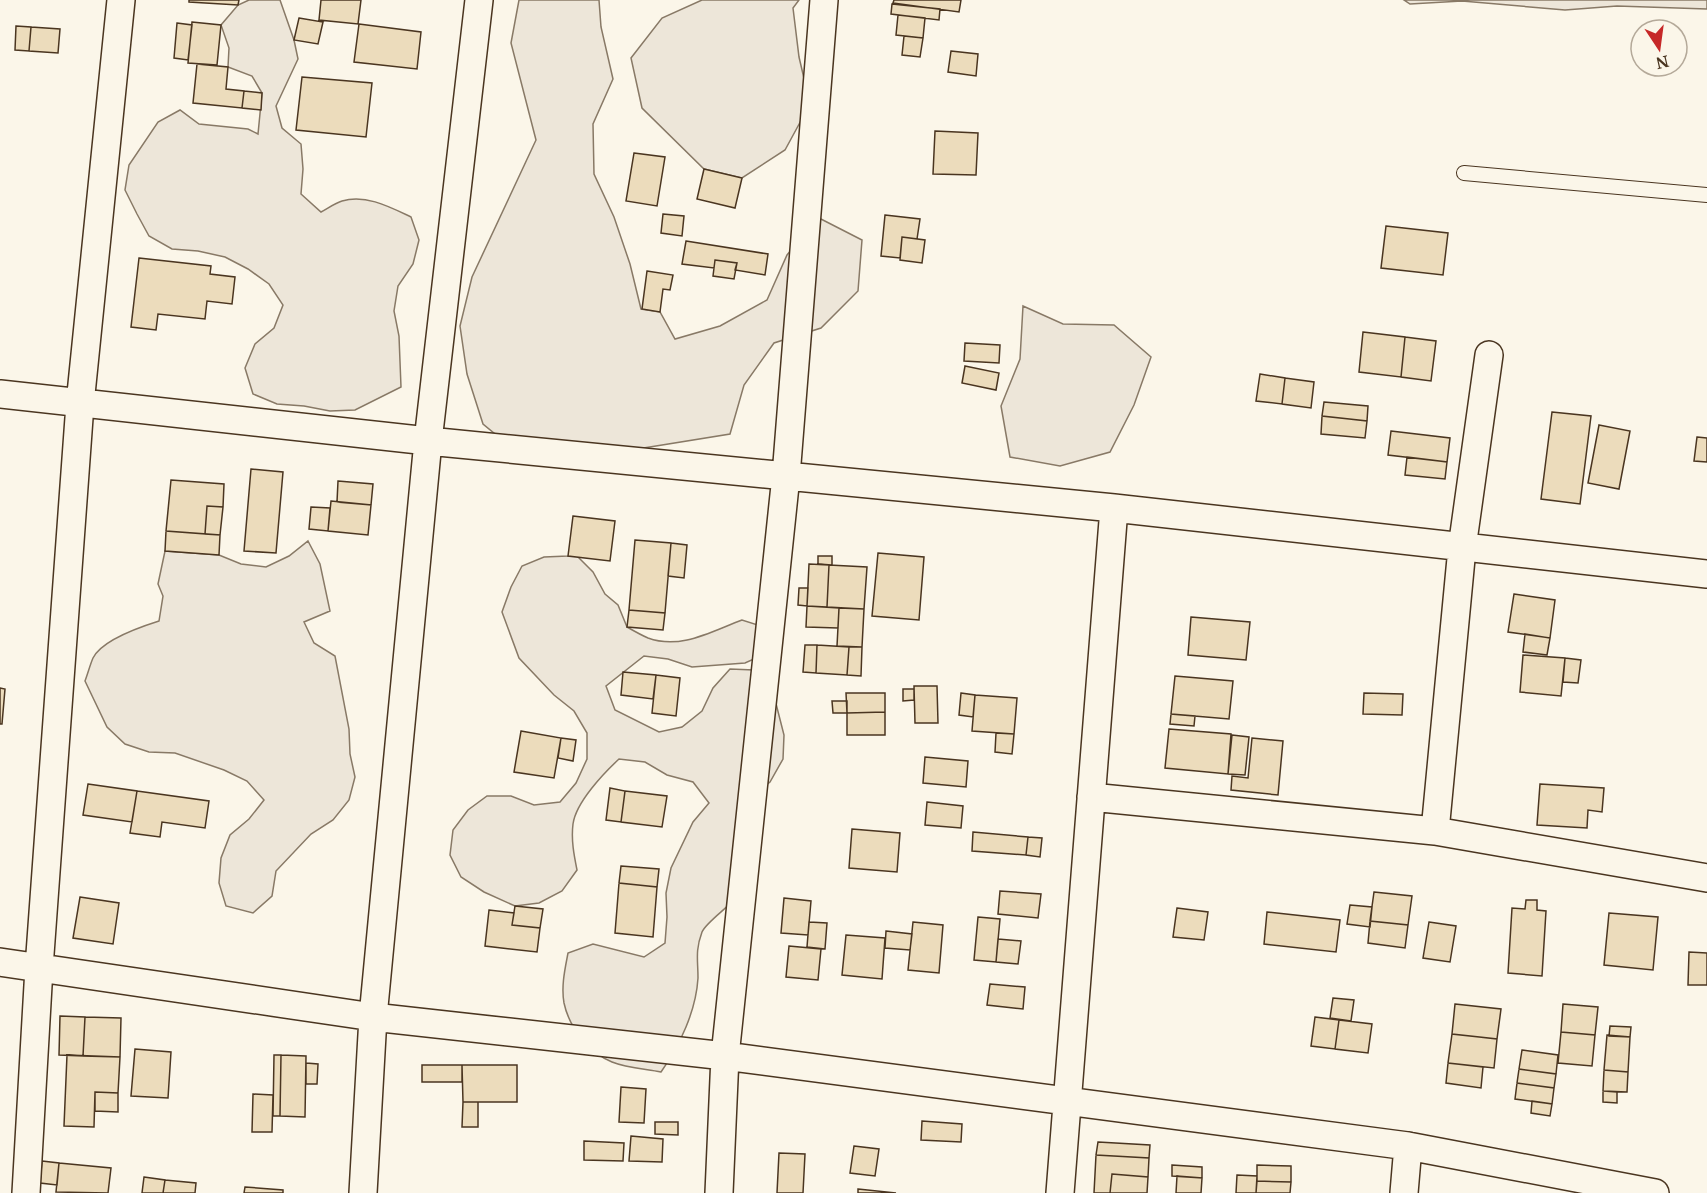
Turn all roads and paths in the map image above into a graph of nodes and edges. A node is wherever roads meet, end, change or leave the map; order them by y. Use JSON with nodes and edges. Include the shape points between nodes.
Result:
{"nodes":[{"id":1,"x":121,"y":0,"type":"edge"},
{"id":2,"x":478,"y":0,"type":"edge"},
{"id":3,"x":824,"y":0,"type":"edge"},
{"id":4,"x":1464,"y":173,"type":"dead end"},
{"id":5,"x":1707,"y":195,"type":"edge"},
{"id":6,"x":1489,"y":355,"type":"dead end"},
{"id":7,"x":0,"y":394,"type":"edge"},
{"id":8,"x":80,"y":404,"type":"junction"},
{"id":9,"x":428,"y":441,"type":"junction"},
{"id":10,"x":786,"y":476,"type":"junction"},
{"id":11,"x":1114,"y":508,"type":"junction"},
{"id":12,"x":1462,"y":548,"type":"junction"},
{"id":13,"x":1707,"y":574,"type":"edge"},
{"id":14,"x":1091,"y":797,"type":"junction"},
{"id":15,"x":1435,"y":831,"type":"junction"},
{"id":16,"x":1707,"y":878,"type":"edge"},
{"id":17,"x":0,"y":962,"type":"edge"},
{"id":18,"x":39,"y":968,"type":"junction"},
{"id":19,"x":373,"y":1017,"type":"junction"},
{"id":20,"x":725,"y":1056,"type":"junction"},
{"id":21,"x":1066,"y":1101,"type":"junction"},
{"id":22,"x":1408,"y":1146,"type":"junction"},
{"id":23,"x":26,"y":1193,"type":"edge"},
{"id":24,"x":363,"y":1193,"type":"edge"},
{"id":25,"x":719,"y":1193,"type":"edge"},
{"id":26,"x":1060,"y":1193,"type":"edge"},
{"id":27,"x":1404,"y":1193,"type":"edge"},
{"id":28,"x":1655,"y":1193,"type":"edge"}],
"edges":[{"from":1,"to":8,"type":"street"},
{"from":2,"to":9,"type":"street"},
{"from":3,"to":10,"type":"street"},
{"from":4,"to":5,"type":"lane"},
{"from":6,"to":12,"type":"street"},
{"from":7,"to":8,"type":"street"},
{"from":8,"to":9,"type":"street"},
{"from":8,"to":18,"type":"street"},
{"from":9,"to":10,"type":"street"},
{"from":9,"to":19,"type":"street"},
{"from":10,"to":11,"type":"street"},
{"from":10,"to":20,"type":"street"},
{"from":11,"to":12,"type":"street"},
{"from":11,"to":14,"type":"street"},
{"from":12,"to":13,"type":"street"},
{"from":12,"to":15,"type":"street"},
{"from":14,"to":15,"type":"street"},
{"from":14,"to":21,"type":"street"},
{"from":15,"to":16,"type":"street"},
{"from":17,"to":18,"type":"street"},
{"from":18,"to":19,"type":"street"},
{"from":18,"to":23,"type":"street"},
{"from":19,"to":20,"type":"street"},
{"from":19,"to":24,"type":"street"},
{"from":20,"to":21,"type":"street"},
{"from":20,"to":25,"type":"street"},
{"from":21,"to":22,"type":"street"},
{"from":21,"to":26,"type":"street"},
{"from":22,"to":27,"type":"street"},
{"from":22,"to":28,"type":"street"}]}
